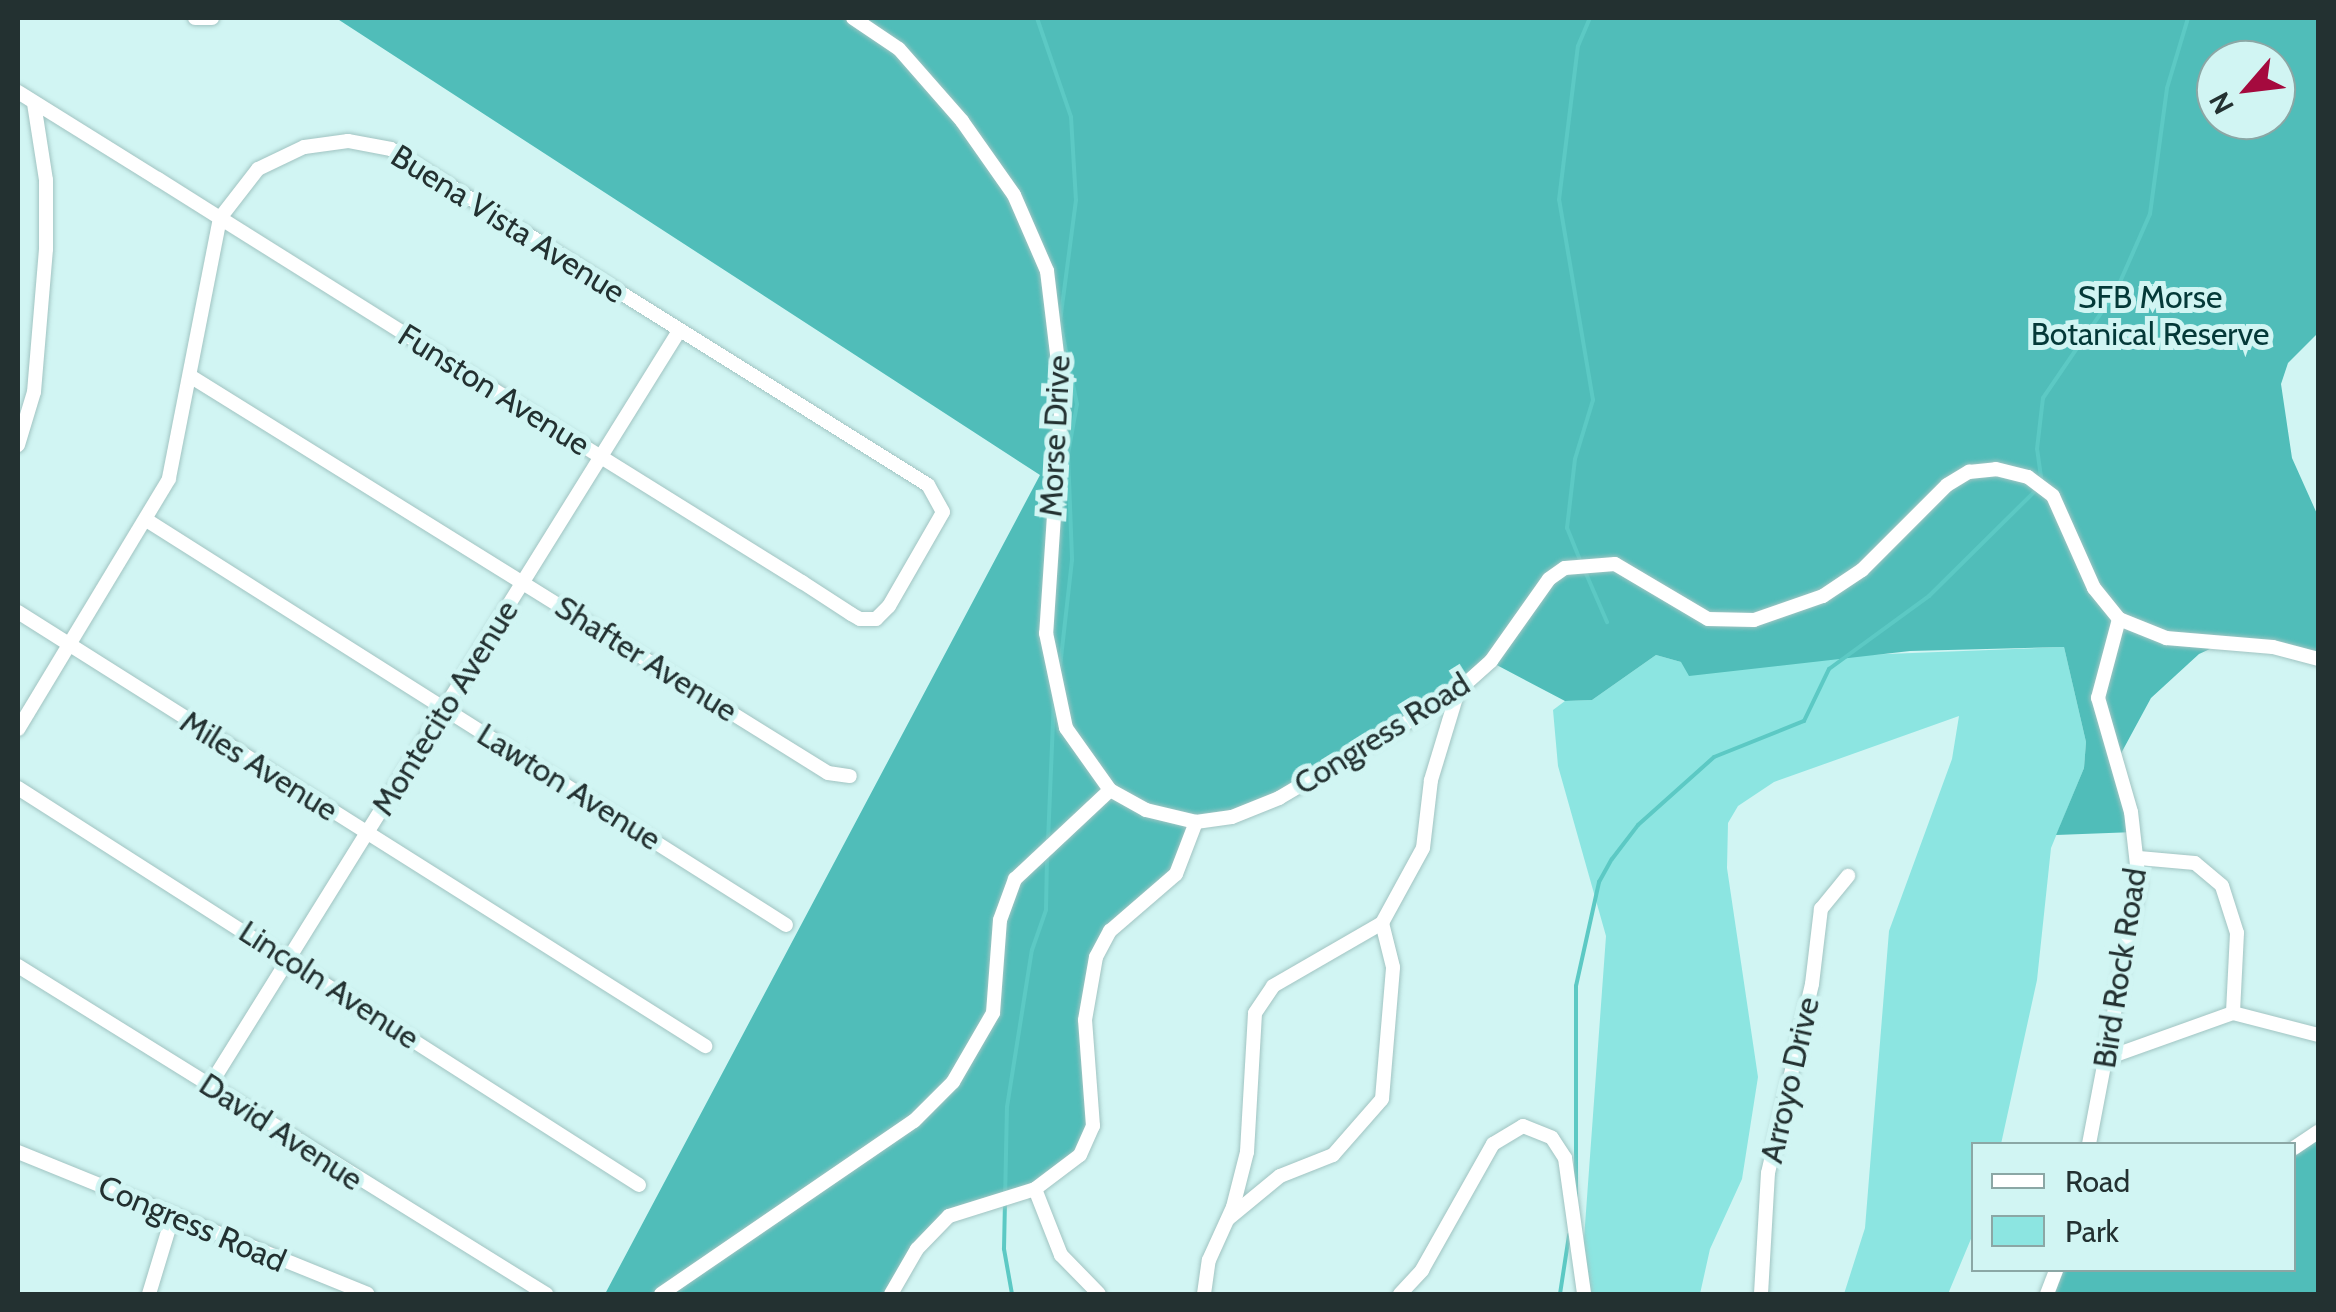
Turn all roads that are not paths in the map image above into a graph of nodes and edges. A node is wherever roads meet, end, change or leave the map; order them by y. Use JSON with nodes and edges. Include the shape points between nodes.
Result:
{"nodes":[{"id":1,"x":195,"y":18,"type":"edge"},
{"id":2,"x":212,"y":18,"type":"edge"},
{"id":3,"x":853,"y":18,"type":"edge"},
{"id":4,"x":18,"y":92,"type":"edge"},
{"id":5,"x":34,"y":102,"type":"junction"},
{"id":6,"x":220,"y":218,"type":"junction"},
{"id":7,"x":679,"y":331,"type":"junction"},
{"id":8,"x":190,"y":376,"type":"junction"},
{"id":9,"x":34,"y":392,"type":"junction"},
{"id":10,"x":18,"y":393,"type":"edge"},
{"id":11,"x":18,"y":445,"type":"edge"},
{"id":12,"x":601,"y":457,"type":"junction"},
{"id":13,"x":148,"y":521,"type":"junction"},
{"id":14,"x":938,"y":526,"type":"joint"},
{"id":15,"x":524,"y":583,"type":"junction"},
{"id":16,"x":18,"y":612,"type":"edge"},
{"id":17,"x":2118,"y":619,"type":"junction"},
{"id":18,"x":68,"y":648,"type":"junction"},
{"id":19,"x":2318,"y":658,"type":"edge"},
{"id":20,"x":1458,"y":692,"type":"junction"},
{"id":21,"x":444,"y":708,"type":"junction"},
{"id":22,"x":18,"y":729,"type":"edge"},
{"id":23,"x":850,"y":776,"type":"dead end"},
{"id":24,"x":18,"y":788,"type":"edge"},
{"id":25,"x":1110,"y":790,"type":"junction"},
{"id":26,"x":1196,"y":822,"type":"junction"},
{"id":27,"x":366,"y":833,"type":"junction"},
{"id":28,"x":2139,"y":858,"type":"junction"},
{"id":29,"x":1848,"y":876,"type":"dead end"},
{"id":30,"x":1382,"y":923,"type":"junction"},
{"id":31,"x":786,"y":924,"type":"dead end"},
{"id":32,"x":289,"y":959,"type":"junction"},
{"id":33,"x":18,"y":966,"type":"edge"},
{"id":34,"x":2233,"y":1013,"type":"junction"},
{"id":35,"x":2318,"y":1035,"type":"edge"},
{"id":36,"x":705,"y":1046,"type":"dead end"},
{"id":37,"x":2107,"y":1058,"type":"junction"},
{"id":38,"x":210,"y":1085,"type":"junction"},
{"id":39,"x":2318,"y":1132,"type":"edge"},
{"id":40,"x":2088,"y":1142,"type":"edge"},
{"id":41,"x":2296,"y":1147,"type":"edge"},
{"id":42,"x":18,"y":1152,"type":"edge"},
{"id":43,"x":639,"y":1185,"type":"dead end"},
{"id":44,"x":1035,"y":1189,"type":"junction"},
{"id":45,"x":173,"y":1215,"type":"junction"},
{"id":46,"x":1230,"y":1218,"type":"junction"},
{"id":47,"x":685,"y":1288,"type":"edge"},
{"id":48,"x":149,"y":1294,"type":"edge"},
{"id":49,"x":367,"y":1294,"type":"edge"},
{"id":50,"x":546,"y":1294,"type":"edge"},
{"id":51,"x":661,"y":1294,"type":"edge"},
{"id":52,"x":892,"y":1294,"type":"edge"},
{"id":53,"x":1098,"y":1294,"type":"edge"},
{"id":54,"x":1204,"y":1294,"type":"edge"},
{"id":55,"x":1400,"y":1294,"type":"edge"},
{"id":56,"x":1584,"y":1294,"type":"edge"},
{"id":57,"x":1761,"y":1294,"type":"edge"}],
"edges":[{"from":1,"to":2,"type":"street"},
{"from":3,"to":25,"type":"street","name":"Morse Drive","via":[[899,50],[950,105],[1014,195],[1047,271],[1062,382],[1046,576],[1048,655],[1066,728]]},
{"from":4,"to":5,"type":"street","name":"Funston Avenue"},
{"from":5,"to":6,"type":"street","name":"Funston Avenue"},
{"from":5,"to":9,"type":"street","via":[[47,197]]},
{"from":6,"to":7,"type":"street","name":"Buena Vista Avenue","via":[[270,160],[323,143],[379,144]]},
{"from":6,"to":8,"type":"street","name":"Buena Vista Avenue"},
{"from":6,"to":12,"type":"street","name":"Funston Avenue"},
{"from":7,"to":12,"type":"street","name":"Montecito Avenue"},
{"from":7,"to":14,"type":"street","name":"Buena Vista Avenue","via":[[928,486],[942,506]]},
{"from":8,"to":13,"type":"street","name":"Buena Vista Avenue","via":[[169,479]]},
{"from":8,"to":15,"type":"street","name":"Shafter Avenue"},
{"from":9,"to":10,"type":"street"},
{"from":9,"to":11,"type":"street"},
{"from":12,"to":14,"type":"street","name":"Funston Avenue","via":[[865,620],[889,606]]},
{"from":12,"to":15,"type":"street","name":"Montecito Avenue"},
{"from":13,"to":18,"type":"street","name":"Buena Vista Avenue"},
{"from":13,"to":21,"type":"street","name":"Lawton Avenue"},
{"from":15,"to":21,"type":"street","name":"Montecito Avenue"},
{"from":15,"to":23,"type":"street","name":"Shafter Avenue","via":[[828,773]]},
{"from":16,"to":18,"type":"street","name":"Miles Avenue"},
{"from":17,"to":19,"type":"street","via":[[2166,638],[2273,646]]},
{"from":17,"to":20,"type":"street","name":"Congress Road","via":[[2094,588],[2052,496],[2028,477],[1982,469],[1933,496],[1853,576],[1797,607],[1754,620],[1708,619],[1616,564],[1565,568],[1549,578],[1491,662]]},
{"from":17,"to":28,"type":"street","name":"Bird Rock Road","via":[[2098,698]]},
{"from":18,"to":22,"type":"street","name":"Buena Vista Avenue"},
{"from":18,"to":27,"type":"street","name":"Miles Avenue"},
{"from":20,"to":26,"type":"street","name":"Congress Road","via":[[1279,798],[1232,818]]},
{"from":20,"to":30,"type":"street","via":[[1431,780],[1423,848]]},
{"from":21,"to":27,"type":"street","name":"Montecito Avenue"},
{"from":21,"to":31,"type":"street","name":"Lawton Avenue"},
{"from":24,"to":32,"type":"street","name":"Lincoln Avenue"},
{"from":25,"to":26,"type":"street","via":[[1156,813]]},
{"from":25,"to":47,"type":"street","via":[[1024,868],[1008,892],[993,1013],[953,1082],[914,1121]]},
{"from":26,"to":44,"type":"street","via":[[1176,874],[1100,946],[1085,1020],[1093,1126],[1080,1155]]},
{"from":27,"to":32,"type":"street","name":"Montecito Avenue"},
{"from":27,"to":36,"type":"street","name":"Miles Avenue"},
{"from":28,"to":34,"type":"street","via":[[2195,863],[2222,886],[2237,933]]},
{"from":28,"to":37,"type":"street","name":"Bird Rock Road"},
{"from":29,"to":57,"type":"street","name":"Arroyo Drive","via":[[1821,909],[1812,984],[1768,1173]]},
{"from":30,"to":46,"type":"street","via":[[1289,974],[1263,998],[1252,1029],[1247,1152]]},
{"from":30,"to":46,"type":"street","via":[[1392,948],[1393,1000],[1378,1109],[1332,1155],[1280,1176]]},
{"from":32,"to":38,"type":"street","name":"Montecito Avenue"},
{"from":32,"to":43,"type":"street","name":"Lincoln Avenue"},
{"from":33,"to":38,"type":"street","name":"David Avenue"},
{"from":34,"to":35,"type":"street"},
{"from":34,"to":37,"type":"street"},
{"from":37,"to":40,"type":"street","name":"Bird Rock Road"},
{"from":38,"to":50,"type":"street","name":"David Avenue","via":[[459,1246]]},
{"from":39,"to":41,"type":"street"},
{"from":42,"to":45,"type":"street","name":"Congress Road"},
{"from":44,"to":52,"type":"street","via":[[949,1216],[903,1269]]},
{"from":44,"to":53,"type":"street","via":[[1060,1255]]},
{"from":45,"to":48,"type":"street"},
{"from":45,"to":49,"type":"street","name":"Congress Road"},
{"from":46,"to":54,"type":"street","via":[[1214,1241]]},
{"from":47,"to":51,"type":"street"},
{"from":55,"to":56,"type":"street","via":[[1422,1270],[1494,1144],[1523,1126],[1552,1138],[1565,1158]]}]}
